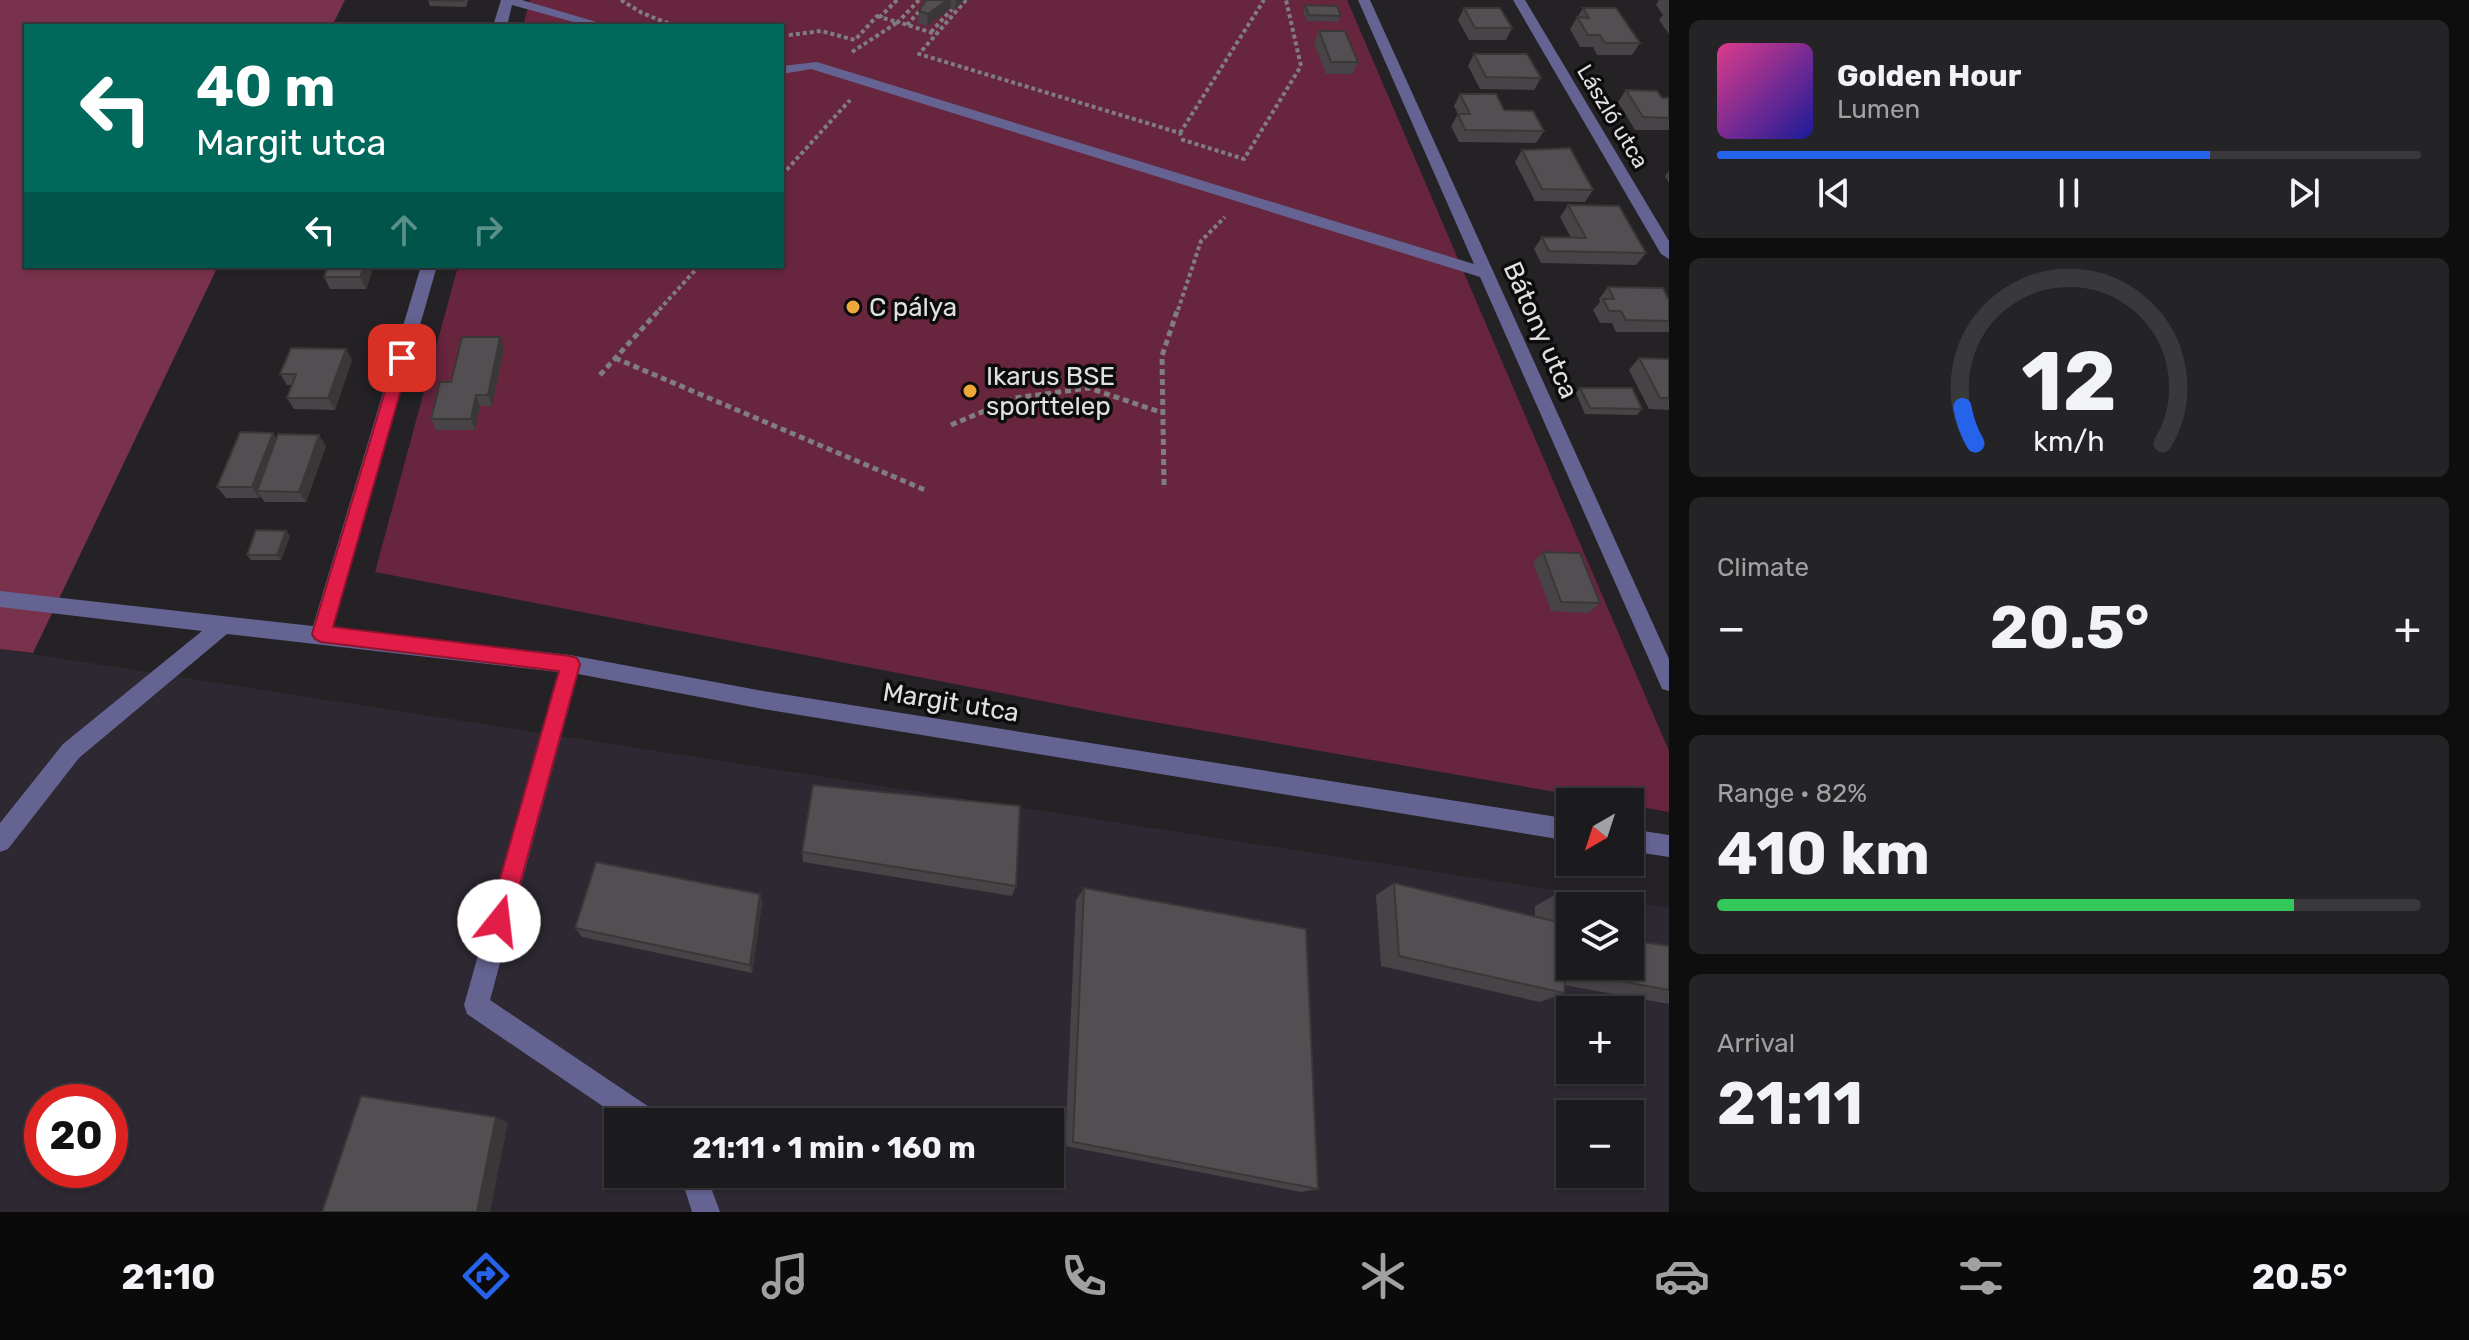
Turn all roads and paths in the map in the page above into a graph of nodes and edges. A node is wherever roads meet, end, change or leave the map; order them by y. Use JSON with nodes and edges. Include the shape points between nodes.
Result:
{"nodes":[{"id":1,"x":507,"y":0,"type":"edge"},
{"id":2,"x":621,"y":0,"type":"edge"},
{"id":3,"x":897,"y":0,"type":"edge"},
{"id":4,"x":919,"y":0,"type":"edge"},
{"id":5,"x":966,"y":0,"type":"edge"},
{"id":6,"x":1264,"y":0,"type":"edge"},
{"id":7,"x":1286,"y":0,"type":"edge"},
{"id":8,"x":1364,"y":0,"type":"edge"},
{"id":9,"x":1519,"y":0,"type":"edge"},
{"id":10,"x":927,"y":2,"type":"edge"},
{"id":11,"x":952,"y":9,"type":"dead end"},
{"id":12,"x":880,"y":17,"type":"junction"},
{"id":13,"x":898,"y":22,"type":"junction"},
{"id":14,"x":501,"y":24,"type":"edge"},
{"id":15,"x":596,"y":24,"type":"edge"},
{"id":16,"x":670,"y":24,"type":"edge"},
{"id":17,"x":907,"y":25,"type":"junction"},
{"id":18,"x":934,"y":33,"type":"junction"},
{"id":19,"x":784,"y":36,"type":"edge"},
{"id":20,"x":826,"y":69,"type":"junction"},
{"id":21,"x":784,"y":70,"type":"edge"},
{"id":22,"x":867,"y":82,"type":"junction"},
{"id":23,"x":1180,"y":133,"type":"junction"},
{"id":24,"x":784,"y":173,"type":"edge"},
{"id":25,"x":1243,"y":199,"type":"junction"},
{"id":26,"x":1669,"y":254,"type":"edge"},
{"id":27,"x":428,"y":268,"type":"edge"},
{"id":28,"x":697,"y":268,"type":"edge"},
{"id":29,"x":1488,"y":274,"type":"junction"},
{"id":30,"x":615,"y":358,"type":"junction"},
{"id":31,"x":600,"y":375,"type":"dead end"},
{"id":32,"x":1163,"y":413,"type":"junction"},
{"id":33,"x":951,"y":425,"type":"dead end"},
{"id":34,"x":1164,"y":485,"type":"dead end"},
{"id":35,"x":925,"y":490,"type":"dead end"},
{"id":36,"x":0,"y":599,"type":"edge"},
{"id":37,"x":222,"y":626,"type":"junction"},
{"id":38,"x":321,"y":634,"type":"junction"},
{"id":39,"x":570,"y":664,"type":"junction"},
{"id":40,"x":1669,"y":682,"type":"edge"},
{"id":41,"x":1556,"y":828,"type":"edge"},
{"id":42,"x":0,"y":841,"type":"edge"},
{"id":43,"x":1644,"y":842,"type":"edge"},
{"id":44,"x":1669,"y":846,"type":"edge"},
{"id":45,"x":628,"y":1108,"type":"edge"},
{"id":46,"x":698,"y":1188,"type":"edge"},
{"id":47,"x":706,"y":1212,"type":"edge"}],
"edges":[{"from":1,"to":14,"type":"street"},
{"from":1,"to":15,"type":"street"},
{"from":2,"to":16,"type":"path"},
{"from":3,"to":12,"type":"path"},
{"from":4,"to":13,"type":"path"},
{"from":5,"to":18,"type":"path"},
{"from":6,"to":23,"type":"path"},
{"from":7,"to":23,"type":"path","via":[[1301,66],[1244,159],[1183,140]]},
{"from":8,"to":29,"type":"street","name":"Bátony utca"},
{"from":9,"to":26,"type":"street","name":"László utca"},
{"from":10,"to":17,"type":"path"},
{"from":11,"to":18,"type":"path"},
{"from":12,"to":13,"type":"path"},
{"from":12,"to":19,"type":"path","via":[[855,40],[821,31]]},
{"from":13,"to":17,"type":"path"},
{"from":13,"to":20,"type":"path"},
{"from":17,"to":18,"type":"path"},
{"from":18,"to":23,"type":"path","via":[[919,54]]},
{"from":20,"to":21,"type":"street","via":[[809,64]]},
{"from":20,"to":22,"type":"street"},
{"from":22,"to":24,"type":"path"},
{"from":22,"to":25,"type":"street"},
{"from":25,"to":29,"type":"street"},
{"from":25,"to":32,"type":"path","via":[[1201,241],[1162,356]]},
{"from":27,"to":38,"type":"street"},
{"from":28,"to":30,"type":"path"},
{"from":29,"to":40,"type":"street","name":"Bátony utca"},
{"from":30,"to":31,"type":"path"},
{"from":30,"to":35,"type":"path"},
{"from":32,"to":33,"type":"path","via":[[1089,388],[1015,398]]},
{"from":32,"to":34,"type":"path"},
{"from":36,"to":37,"type":"street","name":"Margit utca"},
{"from":37,"to":38,"type":"street","name":"Margit utca"},
{"from":37,"to":42,"type":"street","via":[[71,751]]},
{"from":38,"to":39,"type":"street","name":"Margit utca"},
{"from":39,"to":41,"type":"street","name":"Margit utca"},
{"from":39,"to":45,"type":"street","via":[[476,1005]]},
{"from":43,"to":44,"type":"street"},
{"from":46,"to":47,"type":"street"}]}
